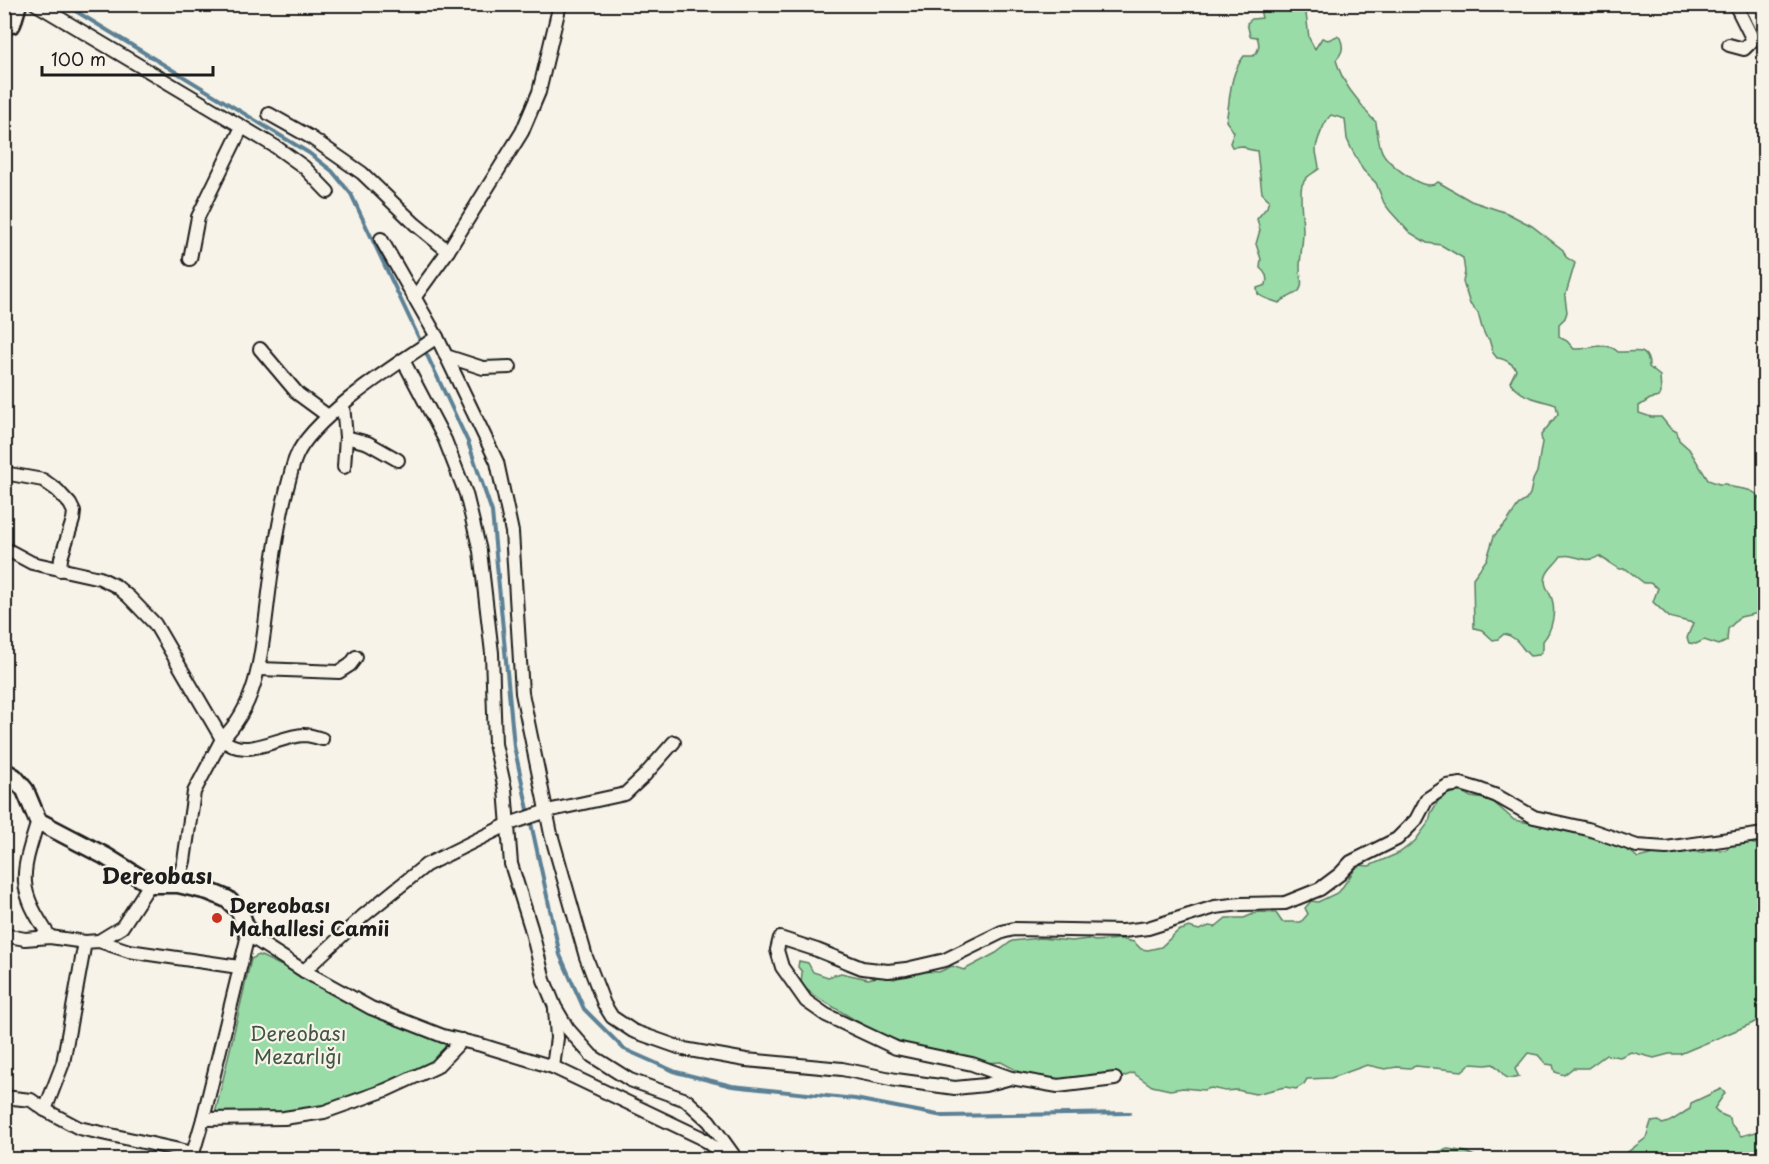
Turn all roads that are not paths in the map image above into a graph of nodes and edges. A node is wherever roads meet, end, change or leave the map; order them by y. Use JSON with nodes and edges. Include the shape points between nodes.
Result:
{"nodes":[{"id":1,"x":18,"y":4,"type":"edge"},
{"id":2,"x":36,"y":4,"type":"edge"},
{"id":3,"x":560,"y":4,"type":"edge"},
{"id":4,"x":1735,"y":4,"type":"edge"},
{"id":5,"x":7,"y":25,"type":"edge"},
{"id":6,"x":1729,"y":45,"type":"dead end"},
{"id":7,"x":269,"y":114,"type":"dead end"},
{"id":8,"x":242,"y":127,"type":"junction"},
{"id":9,"x":328,"y":192,"type":"dead end"},
{"id":10,"x":381,"y":238,"type":"dead end"},
{"id":11,"x":448,"y":251,"type":"junction"},
{"id":12,"x":190,"y":259,"type":"dead end"},
{"id":13,"x":414,"y":298,"type":"junction"},
{"id":14,"x":437,"y":337,"type":"junction"},
{"id":15,"x":260,"y":350,"type":"dead end"},
{"id":16,"x":446,"y":356,"type":"junction"},
{"id":17,"x":403,"y":360,"type":"junction"},
{"id":18,"x":510,"y":368,"type":"dead end"},
{"id":19,"x":343,"y":405,"type":"junction"},
{"id":20,"x":328,"y":416,"type":"junction"},
{"id":21,"x":346,"y":437,"type":"junction"},
{"id":22,"x":398,"y":460,"type":"dead end"},
{"id":23,"x":344,"y":466,"type":"dead end"},
{"id":24,"x":4,"y":473,"type":"edge"},
{"id":25,"x":4,"y":548,"type":"edge"},
{"id":26,"x":60,"y":570,"type":"junction"},
{"id":27,"x":356,"y":657,"type":"dead end"},
{"id":28,"x":260,"y":669,"type":"junction"},
{"id":29,"x":222,"y":739,"type":"junction"},
{"id":30,"x":322,"y":739,"type":"dead end"},
{"id":31,"x":674,"y":742,"type":"dead end"},
{"id":32,"x":4,"y":771,"type":"edge"},
{"id":33,"x":547,"y":811,"type":"junction"},
{"id":34,"x":38,"y":821,"type":"junction"},
{"id":35,"x":509,"y":824,"type":"junction"},
{"id":36,"x":1764,"y":834,"type":"edge"},
{"id":37,"x":150,"y":884,"type":"junction"},
{"id":38,"x":178,"y":884,"type":"junction"},
{"id":39,"x":4,"y":935,"type":"edge"},
{"id":40,"x":248,"y":935,"type":"junction"},
{"id":41,"x":50,"y":937,"type":"junction"},
{"id":42,"x":99,"y":941,"type":"junction"},
{"id":43,"x":86,"y":942,"type":"junction"},
{"id":44,"x":239,"y":967,"type":"junction"},
{"id":45,"x":304,"y":971,"type":"junction"},
{"id":46,"x":555,"y":1007,"type":"junction"},
{"id":47,"x":462,"y":1040,"type":"junction"},
{"id":48,"x":553,"y":1067,"type":"junction"},
{"id":49,"x":1011,"y":1078,"type":"junction"},
{"id":50,"x":1115,"y":1079,"type":"dead end"},
{"id":51,"x":4,"y":1097,"type":"edge"},
{"id":52,"x":45,"y":1110,"type":"junction"},
{"id":53,"x":203,"y":1119,"type":"junction"},
{"id":54,"x":192,"y":1156,"type":"edge"},
{"id":55,"x":731,"y":1160,"type":"edge"},
{"id":56,"x":737,"y":1160,"type":"edge"}],
"edges":[{"from":1,"to":5,"type":"street"},
{"from":2,"to":8,"type":"street"},
{"from":3,"to":11,"type":"street","via":[[539,92],[522,132]]},
{"from":4,"to":6,"type":"street","via":[[1753,40],[1744,49]]},
{"from":7,"to":11,"type":"street","via":[[362,173]]},
{"from":8,"to":9,"type":"street","via":[[304,167]]},
{"from":8,"to":12,"type":"street","via":[[198,217]]},
{"from":10,"to":13,"type":"street"},
{"from":11,"to":13,"type":"street"},
{"from":13,"to":14,"type":"street"},
{"from":14,"to":16,"type":"street"},
{"from":14,"to":17,"type":"street"},
{"from":15,"to":20,"type":"street","via":[[298,394]]},
{"from":16,"to":18,"type":"street","via":[[483,368]]},
{"from":16,"to":33,"type":"street","via":[[498,462],[512,532],[522,693]]},
{"from":17,"to":19,"type":"street"},
{"from":17,"to":35,"type":"street","via":[[445,440],[466,494],[480,551],[492,653],[495,744],[506,789]]},
{"from":19,"to":20,"type":"street"},
{"from":19,"to":21,"type":"street"},
{"from":20,"to":28,"type":"street","via":[[305,441],[293,468],[278,524]]},
{"from":21,"to":22,"type":"street","via":[[368,443]]},
{"from":21,"to":23,"type":"street"},
{"from":24,"to":26,"type":"street","via":[[43,480],[70,504],[73,520]]},
{"from":25,"to":26,"type":"street","via":[[32,563]]},
{"from":26,"to":29,"type":"street","via":[[100,578],[116,586],[155,624]]},
{"from":27,"to":28,"type":"street","via":[[339,672]]},
{"from":28,"to":29,"type":"street","via":[[248,702]]},
{"from":29,"to":30,"type":"street","via":[[228,745],[244,748],[306,735]]},
{"from":29,"to":38,"type":"street","via":[[194,792]]},
{"from":31,"to":33,"type":"street","via":[[625,794]]},
{"from":32,"to":34,"type":"street","via":[[25,790]]},
{"from":33,"to":35,"type":"street"},
{"from":33,"to":49,"type":"street","via":[[550,834],[596,984],[612,1017],[633,1031],[684,1049],[720,1056],[842,1069],[955,1088]]},
{"from":34,"to":37,"type":"street"},
{"from":34,"to":41,"type":"street","via":[[26,860],[24,888],[33,912]]},
{"from":35,"to":45,"type":"street","via":[[426,865]]},
{"from":35,"to":46,"type":"street","via":[[511,864]]},
{"from":36,"to":49,"type":"street","via":[[1666,848],[1637,846],[1588,829],[1534,817],[1497,796],[1461,784],[1447,786],[1427,799],[1416,819],[1397,839],[1351,862],[1320,889],[1285,903],[1215,907],[1123,932],[1014,928],[945,960],[888,971],[862,968],[780,938],[777,950],[782,967],[806,1001],[826,1015],[896,1048],[972,1064]]},
{"from":37,"to":38,"type":"street"},
{"from":37,"to":42,"type":"street","via":[[122,927]]},
{"from":38,"to":40,"type":"street","via":[[227,899],[240,911]]},
{"from":39,"to":41,"type":"street","via":[[25,939]]},
{"from":40,"to":44,"type":"street"},
{"from":40,"to":45,"type":"street"},
{"from":41,"to":43,"type":"street"},
{"from":42,"to":43,"type":"street"},
{"from":42,"to":44,"type":"street","via":[[129,951]]},
{"from":43,"to":52,"type":"street","via":[[63,1063]]},
{"from":44,"to":53,"type":"street"},
{"from":45,"to":47,"type":"street","via":[[371,1008]]},
{"from":46,"to":48,"type":"street","via":[[557,1038]]},
{"from":46,"to":56,"type":"street","via":[[592,1056],[630,1080],[686,1100],[709,1121]]},
{"from":47,"to":48,"type":"street"},
{"from":47,"to":53,"type":"street","via":[[436,1067],[324,1112],[284,1118]]},
{"from":48,"to":55,"type":"street","via":[[700,1137]]},
{"from":49,"to":50,"type":"street","via":[[1058,1086]]},
{"from":51,"to":52,"type":"street","via":[[31,1100]]},
{"from":52,"to":54,"type":"street","via":[[80,1128]]},
{"from":53,"to":54,"type":"street"}]}
